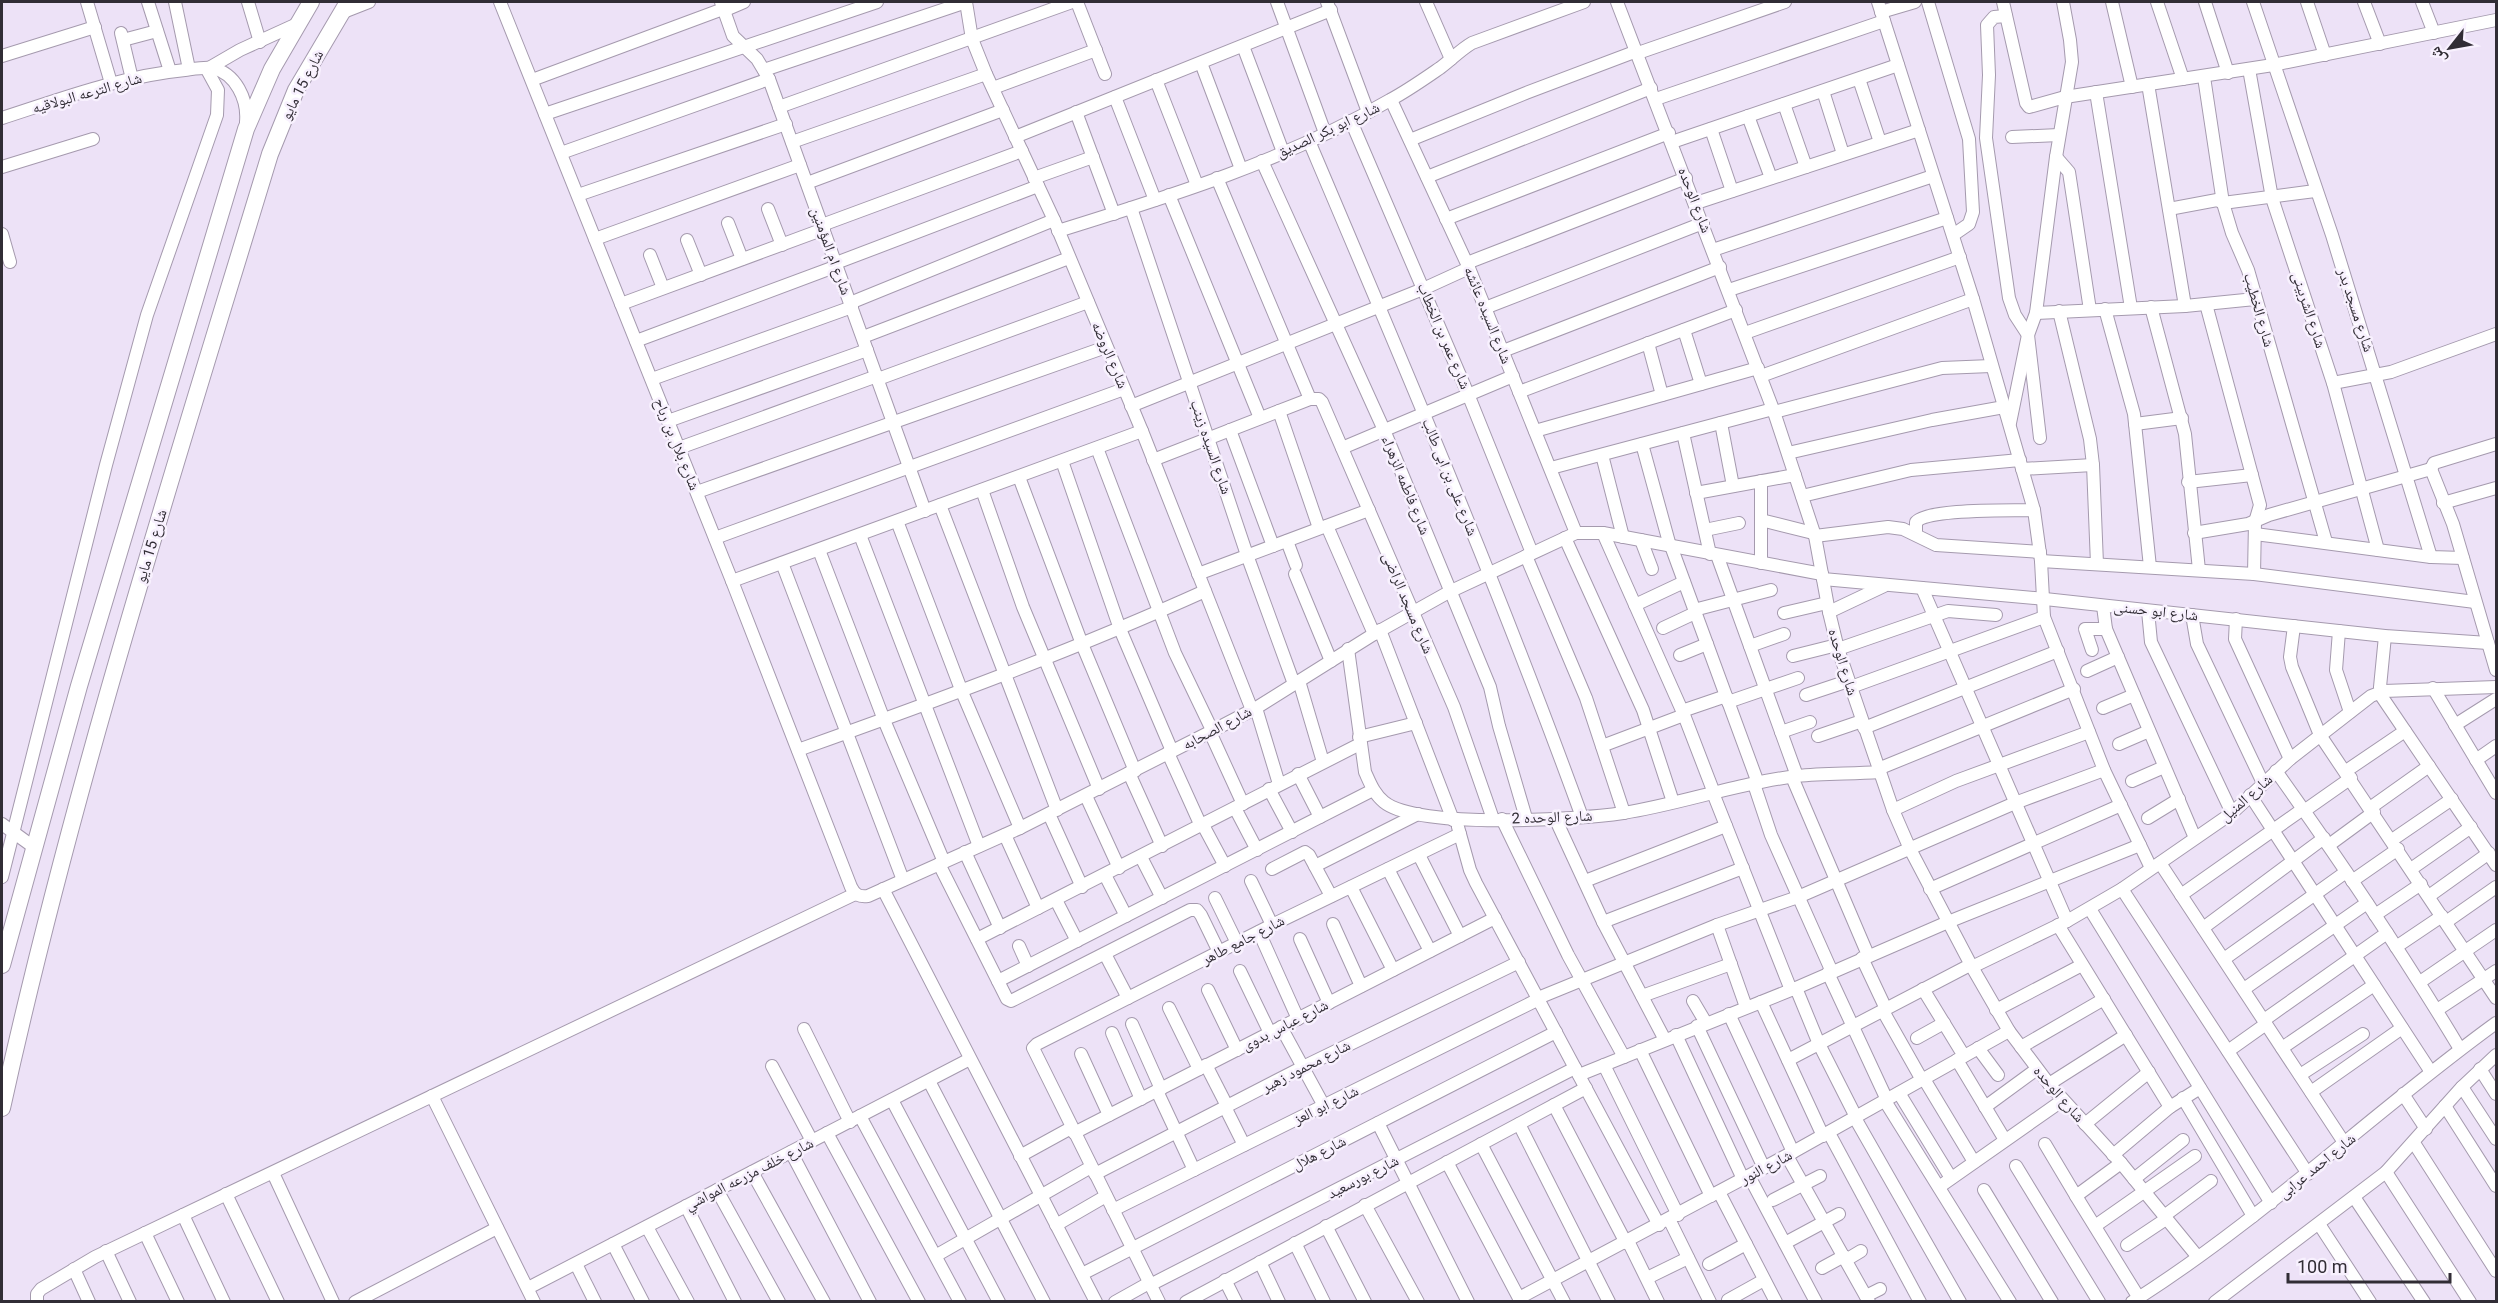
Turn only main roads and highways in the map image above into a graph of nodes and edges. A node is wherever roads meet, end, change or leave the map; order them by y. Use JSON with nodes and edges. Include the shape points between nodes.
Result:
{"nodes":[{"id":1,"x":311,"y":2,"type":"edge"},
{"id":2,"x":345,"y":7,"type":"edge"},
{"id":3,"x":2,"y":965,"type":"edge"},
{"id":4,"x":2,"y":1108,"type":"edge"}],
"edges":[{"from":1,"to":3,"type":"main road","name":"شارع 15 مايو","via":[[272,69],[246,129],[79,686]]},
{"from":2,"to":4,"type":"main road","name":"شارع 15 مايو","via":[[296,90],[270,154],[105,700],[28,988]]}]}
